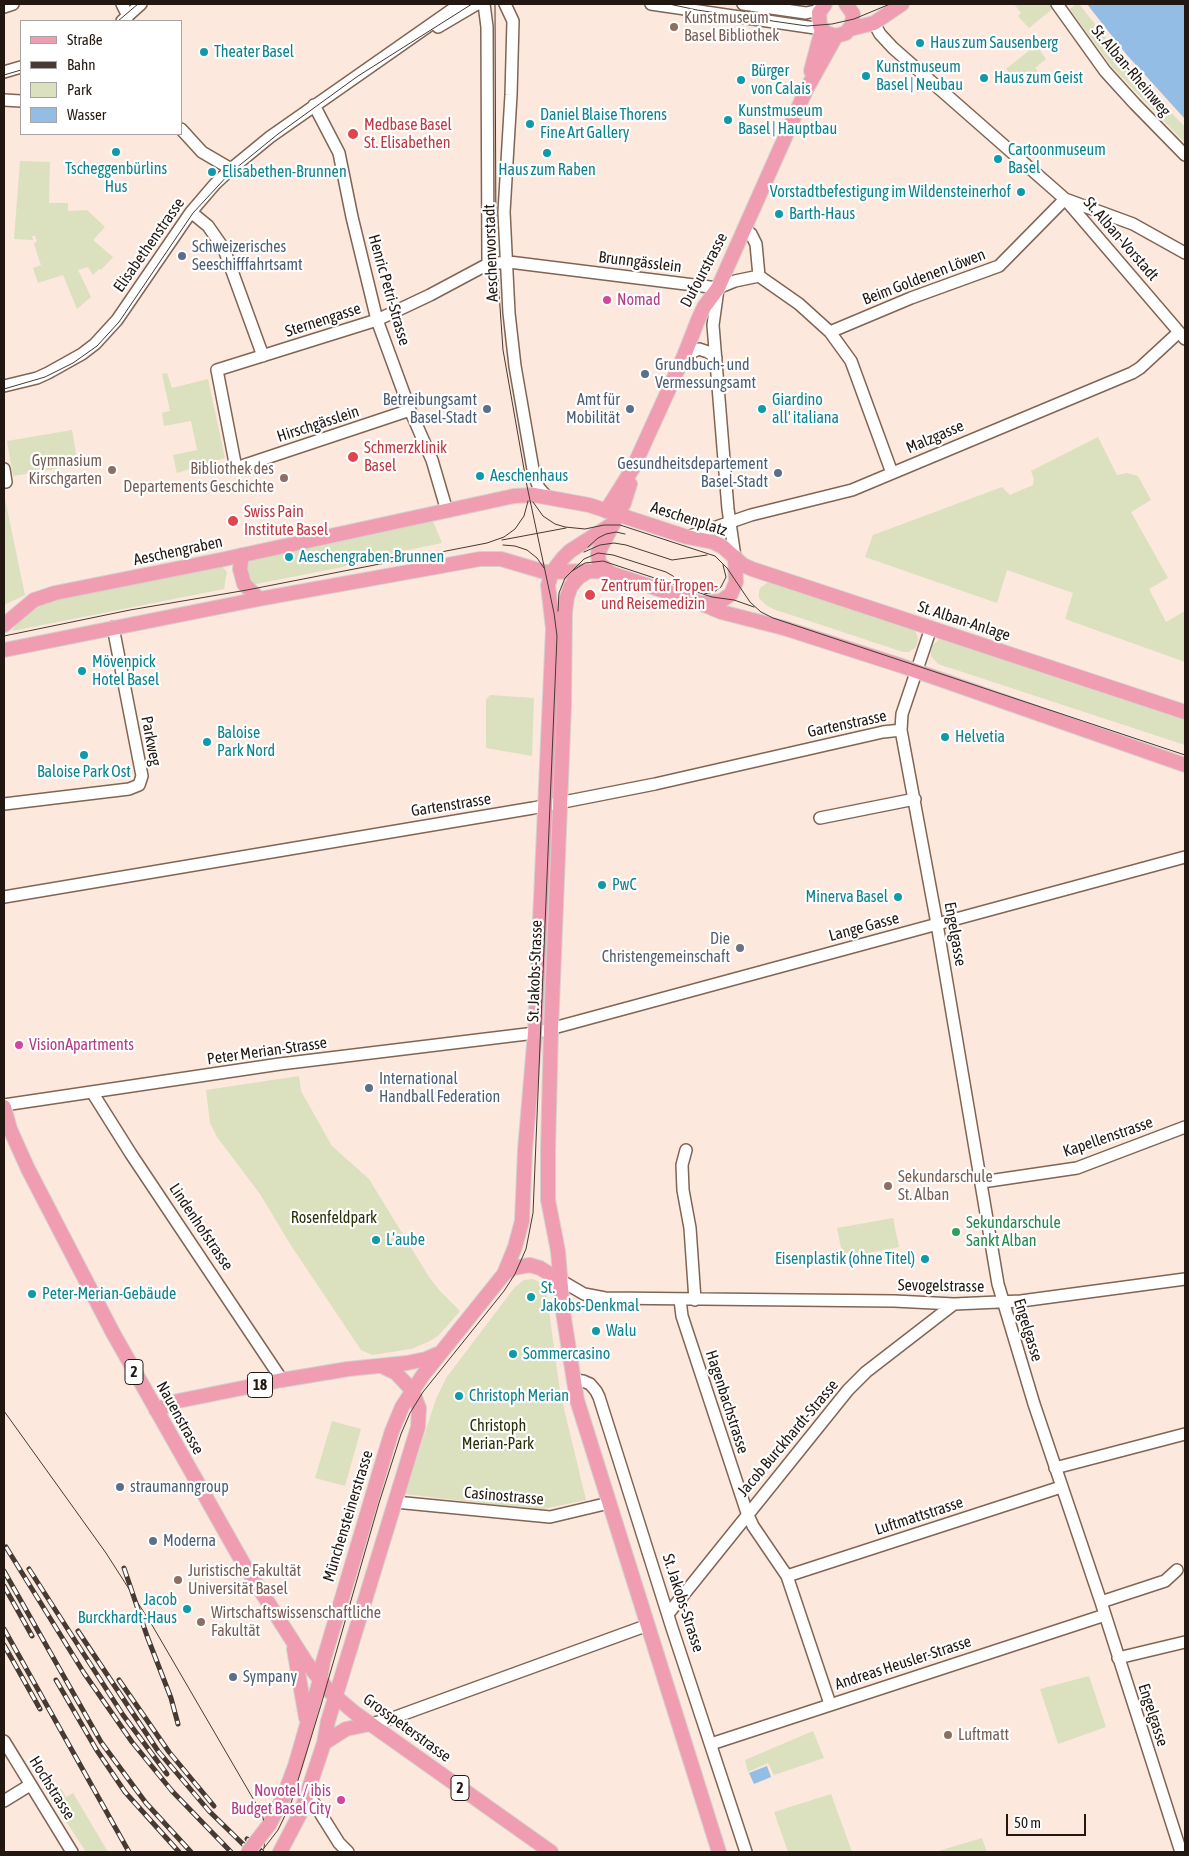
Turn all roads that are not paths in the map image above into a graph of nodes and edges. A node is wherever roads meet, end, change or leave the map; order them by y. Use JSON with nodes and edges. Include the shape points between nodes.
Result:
{"nodes":[{"id":1,"x":13,"y":4,"type":"edge"},
{"id":2,"x":122,"y":4,"type":"edge"},
{"id":3,"x":141,"y":4,"type":"edge"},
{"id":4,"x":460,"y":4,"type":"edge"},
{"id":5,"x":477,"y":4,"type":"edge"},
{"id":6,"x":484,"y":4,"type":"edge"},
{"id":7,"x":505,"y":4,"type":"edge"},
{"id":8,"x":651,"y":4,"type":"edge"},
{"id":9,"x":743,"y":4,"type":"edge"},
{"id":10,"x":848,"y":4,"type":"edge"},
{"id":11,"x":902,"y":4,"type":"edge"},
{"id":12,"x":1057,"y":4,"type":"edge"},
{"id":13,"x":823,"y":6,"type":"edge"},
{"id":14,"x":4,"y":7,"type":"edge"},
{"id":15,"x":125,"y":19,"type":"edge"},
{"id":16,"x":874,"y":23,"type":"junction"},
{"id":17,"x":822,"y":29,"type":"junction"},
{"id":18,"x":850,"y":29,"type":"junction"},
{"id":19,"x":836,"y":36,"type":"junction"},
{"id":20,"x":20,"y":67,"type":"edge"},
{"id":21,"x":4,"y":72,"type":"edge"},
{"id":22,"x":806,"y":88,"type":"junction"},
{"id":23,"x":4,"y":100,"type":"edge"},
{"id":24,"x":20,"y":101,"type":"edge"},
{"id":25,"x":314,"y":106,"type":"junction"},
{"id":26,"x":182,"y":130,"type":"edge"},
{"id":27,"x":1185,"y":155,"type":"edge"},
{"id":28,"x":231,"y":169,"type":"junction"},
{"id":29,"x":1065,"y":199,"type":"junction"},
{"id":30,"x":191,"y":212,"type":"junction"},
{"id":31,"x":745,"y":229,"type":"junction"},
{"id":32,"x":1185,"y":253,"type":"edge"},
{"id":33,"x":506,"y":262,"type":"junction"},
{"id":34,"x":488,"y":264,"type":"junction"},
{"id":35,"x":759,"y":276,"type":"junction"},
{"id":36,"x":718,"y":288,"type":"junction"},
{"id":37,"x":377,"y":320,"type":"junction"},
{"id":38,"x":830,"y":332,"type":"junction"},
{"id":39,"x":1182,"y":336,"type":"edge"},
{"id":40,"x":263,"y":356,"type":"junction"},
{"id":41,"x":684,"y":356,"type":"junction"},
{"id":42,"x":716,"y":358,"type":"junction"},
{"id":43,"x":4,"y":386,"type":"edge"},
{"id":44,"x":410,"y":410,"type":"junction"},
{"id":45,"x":236,"y":468,"type":"joint"},
{"id":46,"x":4,"y":469,"type":"edge"},
{"id":47,"x":892,"y":473,"type":"junction"},
{"id":48,"x":6,"y":482,"type":"dead end"},
{"id":49,"x":514,"y":496,"type":"joint"},
{"id":50,"x":548,"y":498,"type":"junction"},
{"id":51,"x":447,"y":510,"type":"junction"},
{"id":52,"x":612,"y":516,"type":"junction"},
{"id":53,"x":731,"y":522,"type":"junction"},
{"id":54,"x":687,"y":537,"type":"junction"},
{"id":55,"x":242,"y":555,"type":"junction"},
{"id":56,"x":735,"y":558,"type":"junction"},
{"id":57,"x":590,"y":571,"type":"junction"},
{"id":58,"x":552,"y":572,"type":"junction"},
{"id":59,"x":610,"y":573,"type":"junction"},
{"id":60,"x":258,"y":599,"type":"junction"},
{"id":61,"x":700,"y":603,"type":"junction"},
{"id":62,"x":4,"y":625,"type":"edge"},
{"id":63,"x":113,"y":628,"type":"junction"},
{"id":64,"x":931,"y":628,"type":"junction"},
{"id":65,"x":4,"y":650,"type":"edge"},
{"id":66,"x":916,"y":671,"type":"junction"},
{"id":67,"x":1185,"y":712,"type":"edge"},
{"id":68,"x":900,"y":730,"type":"junction"},
{"id":69,"x":1185,"y":765,"type":"edge"},
{"id":70,"x":915,"y":799,"type":"junction"},
{"id":71,"x":4,"y":804,"type":"edge"},
{"id":72,"x":552,"y":805,"type":"junction"},
{"id":73,"x":820,"y":818,"type":"dead end"},
{"id":74,"x":1185,"y":857,"type":"edge"},
{"id":75,"x":4,"y":897,"type":"edge"},
{"id":76,"x":937,"y":924,"type":"junction"},
{"id":77,"x":551,"y":1029,"type":"junction"},
{"id":78,"x":535,"y":1033,"type":"junction"},
{"id":79,"x":92,"y":1092,"type":"junction"},
{"id":80,"x":4,"y":1106,"type":"edge"},
{"id":81,"x":1185,"y":1127,"type":"edge"},
{"id":82,"x":686,"y":1150,"type":"dead end"},
{"id":83,"x":982,"y":1182,"type":"junction"},
{"id":84,"x":504,"y":1274,"type":"junction"},
{"id":85,"x":1185,"y":1279,"type":"edge"},
{"id":86,"x":560,"y":1280,"type":"junction"},
{"id":87,"x":680,"y":1300,"type":"junction"},
{"id":88,"x":695,"y":1300,"type":"junction"},
{"id":89,"x":1003,"y":1302,"type":"junction"},
{"id":90,"x":954,"y":1304,"type":"junction"},
{"id":91,"x":441,"y":1352,"type":"junction"},
{"id":92,"x":382,"y":1366,"type":"junction"},
{"id":93,"x":282,"y":1380,"type":"junction"},
{"id":94,"x":573,"y":1380,"type":"junction"},
{"id":95,"x":412,"y":1390,"type":"junction"},
{"id":96,"x":156,"y":1410,"type":"junction"},
{"id":97,"x":1185,"y":1434,"type":"edge"},
{"id":98,"x":1055,"y":1468,"type":"junction"},
{"id":99,"x":1061,"y":1487,"type":"junction"},
{"id":100,"x":395,"y":1502,"type":"junction"},
{"id":101,"x":609,"y":1503,"type":"junction"},
{"id":102,"x":747,"y":1513,"type":"junction"},
{"id":103,"x":1177,"y":1570,"type":"dead end"},
{"id":104,"x":787,"y":1576,"type":"junction"},
{"id":105,"x":1101,"y":1602,"type":"junction"},
{"id":106,"x":668,"y":1614,"type":"junction"},
{"id":107,"x":1105,"y":1615,"type":"junction"},
{"id":108,"x":648,"y":1625,"type":"junction"},
{"id":109,"x":1185,"y":1642,"type":"edge"},
{"id":110,"x":293,"y":1643,"type":"junction"},
{"id":111,"x":1118,"y":1658,"type":"junction"},
{"id":112,"x":320,"y":1680,"type":"junction"},
{"id":113,"x":336,"y":1697,"type":"junction"},
{"id":114,"x":830,"y":1704,"type":"junction"},
{"id":115,"x":370,"y":1724,"type":"junction"},
{"id":116,"x":303,"y":1738,"type":"junction"},
{"id":117,"x":4,"y":1741,"type":"edge"},
{"id":118,"x":324,"y":1743,"type":"junction"},
{"id":119,"x":711,"y":1744,"type":"junction"},
{"id":120,"x":30,"y":1785,"type":"junction"},
{"id":121,"x":308,"y":1792,"type":"junction"},
{"id":122,"x":4,"y":1801,"type":"edge"},
{"id":123,"x":1181,"y":1837,"type":"edge"},
{"id":124,"x":281,"y":1851,"type":"edge"},
{"id":125,"x":72,"y":1852,"type":"edge"},
{"id":126,"x":248,"y":1852,"type":"edge"},
{"id":127,"x":348,"y":1852,"type":"edge"},
{"id":128,"x":551,"y":1852,"type":"edge"},
{"id":129,"x":719,"y":1852,"type":"edge"},
{"id":130,"x":746,"y":1852,"type":"edge"},
{"id":131,"x":1181,"y":1852,"type":"edge"}],
"edges":[{"from":1,"to":14,"type":"street"},
{"from":2,"to":15,"type":"street"},
{"from":3,"to":15,"type":"street"},
{"from":4,"to":25,"type":"street","name":"Elisabethenstrasse"},
{"from":5,"to":25,"type":"street","name":"Elisabethenstrasse","via":[[348,88]]},
{"from":6,"to":34,"type":"street","name":"Aeschenvorstadt","via":[[487,27]]},
{"from":7,"to":33,"type":"street","name":"Aeschenvorstadt","via":[[513,21],[504,212]]},
{"from":8,"to":17,"type":"street"},
{"from":9,"to":13,"type":"street","via":[[806,12]]},
{"from":10,"to":18,"type":"main road","via":[[853,14]]},
{"from":11,"to":16,"type":"main road"},
{"from":12,"to":27,"type":"street","name":"St. Alban-Rheinweg","via":[[1105,70]]},
{"from":13,"to":17,"type":"main road","name":"Dufourstrasse","via":[[818,18]]},
{"from":16,"to":18,"type":"main road"},
{"from":16,"to":29,"type":"street","name":"St. Alban-Vorstadt","via":[[893,48]]},
{"from":17,"to":19,"type":"main road"},
{"from":17,"to":22,"type":"main road","name":"Dufourstrasse"},
{"from":18,"to":19,"type":"main road"},
{"from":19,"to":22,"type":"main road","name":"Dufourstrasse"},
{"from":20,"to":21,"type":"street"},
{"from":22,"to":31,"type":"main road","name":"Dufourstrasse"},
{"from":23,"to":24,"type":"street"},
{"from":25,"to":28,"type":"street","name":"Elisabethenstrasse"},
{"from":25,"to":37,"type":"street","name":"Henric Petri-Strasse","via":[[339,153]]},
{"from":26,"to":28,"type":"street","via":[[202,152]]},
{"from":28,"to":30,"type":"street","name":"Elisabethenstrasse"},
{"from":29,"to":32,"type":"street","via":[[1133,224]]},
{"from":29,"to":38,"type":"street","name":"Beim Goldenen Löwen","via":[[999,266]]},
{"from":29,"to":39,"type":"street","name":"St. Alban-Vorstadt"},
{"from":30,"to":40,"type":"street","via":[[208,226],[224,249]]},
{"from":30,"to":43,"type":"street","name":"Elisabethenstrasse","via":[[117,320],[96,344],[48,374]]},
{"from":31,"to":35,"type":"street","via":[[756,244]]},
{"from":31,"to":36,"type":"main road","name":"Dufourstrasse"},
{"from":33,"to":34,"type":"street","name":"Brunngässlein"},
{"from":33,"to":36,"type":"street","name":"Brunngässlein"},
{"from":33,"to":50,"type":"street","name":"Aeschenvorstadt","via":[[515,366],[534,475]]},
{"from":34,"to":37,"type":"street","name":"Sternengasse"},
{"from":35,"to":36,"type":"street"},
{"from":35,"to":38,"type":"street","via":[[799,304]]},
{"from":36,"to":41,"type":"main road","name":"Dufourstrasse","via":[[698,320]]},
{"from":36,"to":42,"type":"street","via":[[713,325]]},
{"from":37,"to":40,"type":"street","name":"Sternengasse"},
{"from":37,"to":44,"type":"street","name":"Henric Petri-Strasse"},
{"from":38,"to":47,"type":"street","via":[[851,361]]},
{"from":39,"to":47,"type":"street","name":"Malzgasse","via":[[1132,373]]},
{"from":40,"to":45,"type":"street","name":"Sternengasse","via":[[217,370]]},
{"from":41,"to":42,"type":"street","via":[[699,349]]},
{"from":41,"to":52,"type":"main road","name":"Dufourstrasse","via":[[633,468],[628,491]]},
{"from":42,"to":53,"type":"street"},
{"from":44,"to":45,"type":"street","name":"Hirschgässlein"},
{"from":44,"to":51,"type":"street","name":"Henric Petri-Strasse","via":[[432,460]]},
{"from":46,"to":48,"type":"street"},
{"from":47,"to":53,"type":"street","name":"Malzgasse","via":[[852,490]]},
{"from":49,"to":50,"type":"main road","name":"Aeschenplatz"},
{"from":49,"to":51,"type":"main road","name":"Aeschengraben"},
{"from":50,"to":52,"type":"main road","name":"Aeschenplatz","via":[[589,505]]},
{"from":51,"to":55,"type":"main road","name":"Aeschengraben"},
{"from":52,"to":54,"type":"main road","name":"Aeschenplatz"},
{"from":52,"to":58,"type":"main road","via":[[570,551]]},
{"from":52,"to":59,"type":"main road","via":[[598,557],[601,566]]},
{"from":53,"to":54,"type":"street","name":"Malzgasse"},
{"from":53,"to":56,"type":"street"},
{"from":54,"to":56,"type":"main road","name":"Aeschenplatz","via":[[719,544]]},
{"from":55,"to":60,"type":"main road","via":[[240,568],[244,584]]},
{"from":55,"to":62,"type":"main road","name":"Aeschengraben","via":[[55,593],[34,600]]},
{"from":56,"to":61,"type":"main road","name":"Aeschenplatz","via":[[736,582],[731,594],[721,601]]},
{"from":56,"to":64,"type":"main road","name":"St. Alban-Anlage","via":[[752,569]]},
{"from":57,"to":58,"type":"main road","name":"Aeschenplatz"},
{"from":57,"to":59,"type":"main road","name":"Aeschenplatz"},
{"from":57,"to":72,"type":"main road","name":"St. Jakobs-Strasse","via":[[574,582],[565,604],[564,706]]},
{"from":58,"to":60,"type":"main road","name":"Aeschenplatz","via":[[495,558]]},
{"from":58,"to":72,"type":"main road","name":"St. Jakobs-Strasse","via":[[548,589],[553,629]]},
{"from":59,"to":61,"type":"main road","name":"Aeschenplatz"},
{"from":60,"to":63,"type":"main road"},
{"from":61,"to":66,"type":"main road","name":"Aeschenplatz"},
{"from":63,"to":65,"type":"main road"},
{"from":63,"to":71,"type":"street","name":"Parkweg","via":[[142,776],[139,785],[129,789]]},
{"from":64,"to":66,"type":"street","name":"Engelgasse"},
{"from":64,"to":67,"type":"main road","name":"St. Alban-Anlage"},
{"from":66,"to":68,"type":"street","name":"Engelgasse"},
{"from":66,"to":69,"type":"main road"},
{"from":68,"to":70,"type":"street","name":"Engelgasse"},
{"from":68,"to":72,"type":"street","name":"Gartenstrasse"},
{"from":70,"to":73,"type":"street"},
{"from":70,"to":76,"type":"street","name":"Engelgasse"},
{"from":72,"to":75,"type":"street","name":"Gartenstrasse"},
{"from":72,"to":77,"type":"main road","name":"St. Jakobs-Strasse"},
{"from":72,"to":78,"type":"main road","name":"St. Jakobs-Strasse"},
{"from":74,"to":76,"type":"street","name":"Lange Gasse"},
{"from":76,"to":77,"type":"street","name":"Lange Gasse"},
{"from":76,"to":83,"type":"street","name":"Engelgasse"},
{"from":77,"to":78,"type":"street","name":"Lange Gasse"},
{"from":77,"to":86,"type":"main road","name":"St. Jakobs-Strasse","via":[[548,1200]]},
{"from":78,"to":79,"type":"street","name":"Peter Merian-Strasse","via":[[280,1064]]},
{"from":78,"to":84,"type":"main road","name":"St. Jakobs-Strasse","via":[[522,1221]]},
{"from":79,"to":80,"type":"street","name":"Peter Merian-Strasse"},
{"from":79,"to":93,"type":"street","name":"Lindenhofstrasse"},
{"from":80,"to":96,"type":"main road","name":"Nauenstrasse","number":"2","via":[[10,1129],[28,1169]]},
{"from":81,"to":83,"type":"street","name":"Kapellenstrasse","via":[[1077,1168]]},
{"from":82,"to":88,"type":"street","via":[[682,1165],[683,1190],[691,1236]]},
{"from":83,"to":89,"type":"street","name":"Engelgasse"},
{"from":84,"to":86,"type":"main road","via":[[513,1268],[530,1265]]},
{"from":84,"to":91,"type":"main road","name":"Münchensteinerstrasse"},
{"from":85,"to":89,"type":"street","name":"Sevogelstrasse"},
{"from":86,"to":87,"type":"street","name":"Sevogelstrasse","via":[[584,1294],[605,1298]]},
{"from":86,"to":94,"type":"main road","name":"St. Jakobs-Strasse"},
{"from":87,"to":88,"type":"street","name":"Sevogelstrasse"},
{"from":87,"to":102,"type":"street","name":"Hagenbachstrasse","via":[[682,1316]]},
{"from":88,"to":90,"type":"street","name":"Sevogelstrasse"},
{"from":89,"to":90,"type":"street","name":"Sevogelstrasse"},
{"from":89,"to":98,"type":"street","name":"Engelgasse"},
{"from":90,"to":102,"type":"street","name":"Jacob Burckhardt-Strasse","via":[[866,1372],[848,1390]]},
{"from":91,"to":92,"type":"main road","via":[[419,1361]]},
{"from":91,"to":95,"type":"main road","name":"Münchensteinerstrasse"},
{"from":92,"to":93,"type":"main road","number":"18"},
{"from":92,"to":95,"type":"main road","via":[[396,1373]]},
{"from":93,"to":96,"type":"main road","number":"18","via":[[178,1401]]},
{"from":94,"to":101,"type":"main road","name":"St. Jakobs-Strasse"},
{"from":94,"to":106,"type":"street","name":"St. Jakobs-Strasse","via":[[587,1382],[596,1391]]},
{"from":95,"to":100,"type":"main road","via":[[419,1416]]},
{"from":95,"to":112,"type":"main road","name":"Münchensteinerstrasse","via":[[396,1418]]},
{"from":96,"to":110,"type":"main road","name":"Nauenstrasse","number":"2","via":[[243,1563]]},
{"from":97,"to":98,"type":"street"},
{"from":98,"to":99,"type":"street","name":"Engelgasse"},
{"from":99,"to":104,"type":"street","name":"Luftmattstrasse"},
{"from":99,"to":105,"type":"street","name":"Engelgasse"},
{"from":100,"to":101,"type":"street","name":"Casinostrasse","via":[[550,1517]]},
{"from":100,"to":113,"type":"main road"},
{"from":101,"to":108,"type":"main road","name":"St. Jakobs-Strasse"},
{"from":102,"to":104,"type":"street","name":"Hagenbachstrasse"},
{"from":102,"to":106,"type":"street","name":"Jacob Burckhardt-Strasse"},
{"from":103,"to":105,"type":"street","via":[[1166,1581]]},
{"from":104,"to":114,"type":"street","name":"Hagenbachstrasse"},
{"from":105,"to":107,"type":"street","name":"Engelgasse"},
{"from":106,"to":119,"type":"street","name":"St. Jakobs-Strasse"},
{"from":107,"to":111,"type":"street","name":"Engelgasse"},
{"from":107,"to":114,"type":"street","name":"Andreas Heusler-Strasse"},
{"from":108,"to":115,"type":"street"},
{"from":108,"to":129,"type":"main road","name":"St. Jakobs-Strasse"},
{"from":109,"to":111,"type":"street"},
{"from":110,"to":112,"type":"main road","name":"Nauenstrasse","number":"2"},
{"from":110,"to":116,"type":"main road","via":[[306,1710]]},
{"from":111,"to":123,"type":"street","name":"Engelgasse"},
{"from":112,"to":113,"type":"main road","name":"Grosspeterstrasse","number":"2"},
{"from":112,"to":116,"type":"main road","name":"Münchensteinerstrasse"},
{"from":113,"to":115,"type":"main road","name":"Grosspeterstrasse","number":"2"},
{"from":113,"to":118,"type":"main road"},
{"from":114,"to":119,"type":"street","name":"Andreas Heusler-Strasse"},
{"from":115,"to":118,"type":"main road","via":[[346,1729]]},
{"from":115,"to":128,"type":"main road","name":"Grosspeterstrasse","number":"2"},
{"from":116,"to":126,"type":"main road","name":"Münchensteinerstrasse","bridge":true,"via":[[287,1788],[269,1825]]},
{"from":117,"to":120,"type":"street","name":"Hochstrasse"},
{"from":118,"to":121,"type":"main road"},
{"from":119,"to":130,"type":"street","name":"St. Jakobs-Strasse"},
{"from":120,"to":122,"type":"street"},
{"from":120,"to":125,"type":"street","name":"Hochstrasse"},
{"from":121,"to":124,"type":"main road"},
{"from":121,"to":127,"type":"street"},
{"from":123,"to":131,"type":"street","name":"Engelgasse"}]}
